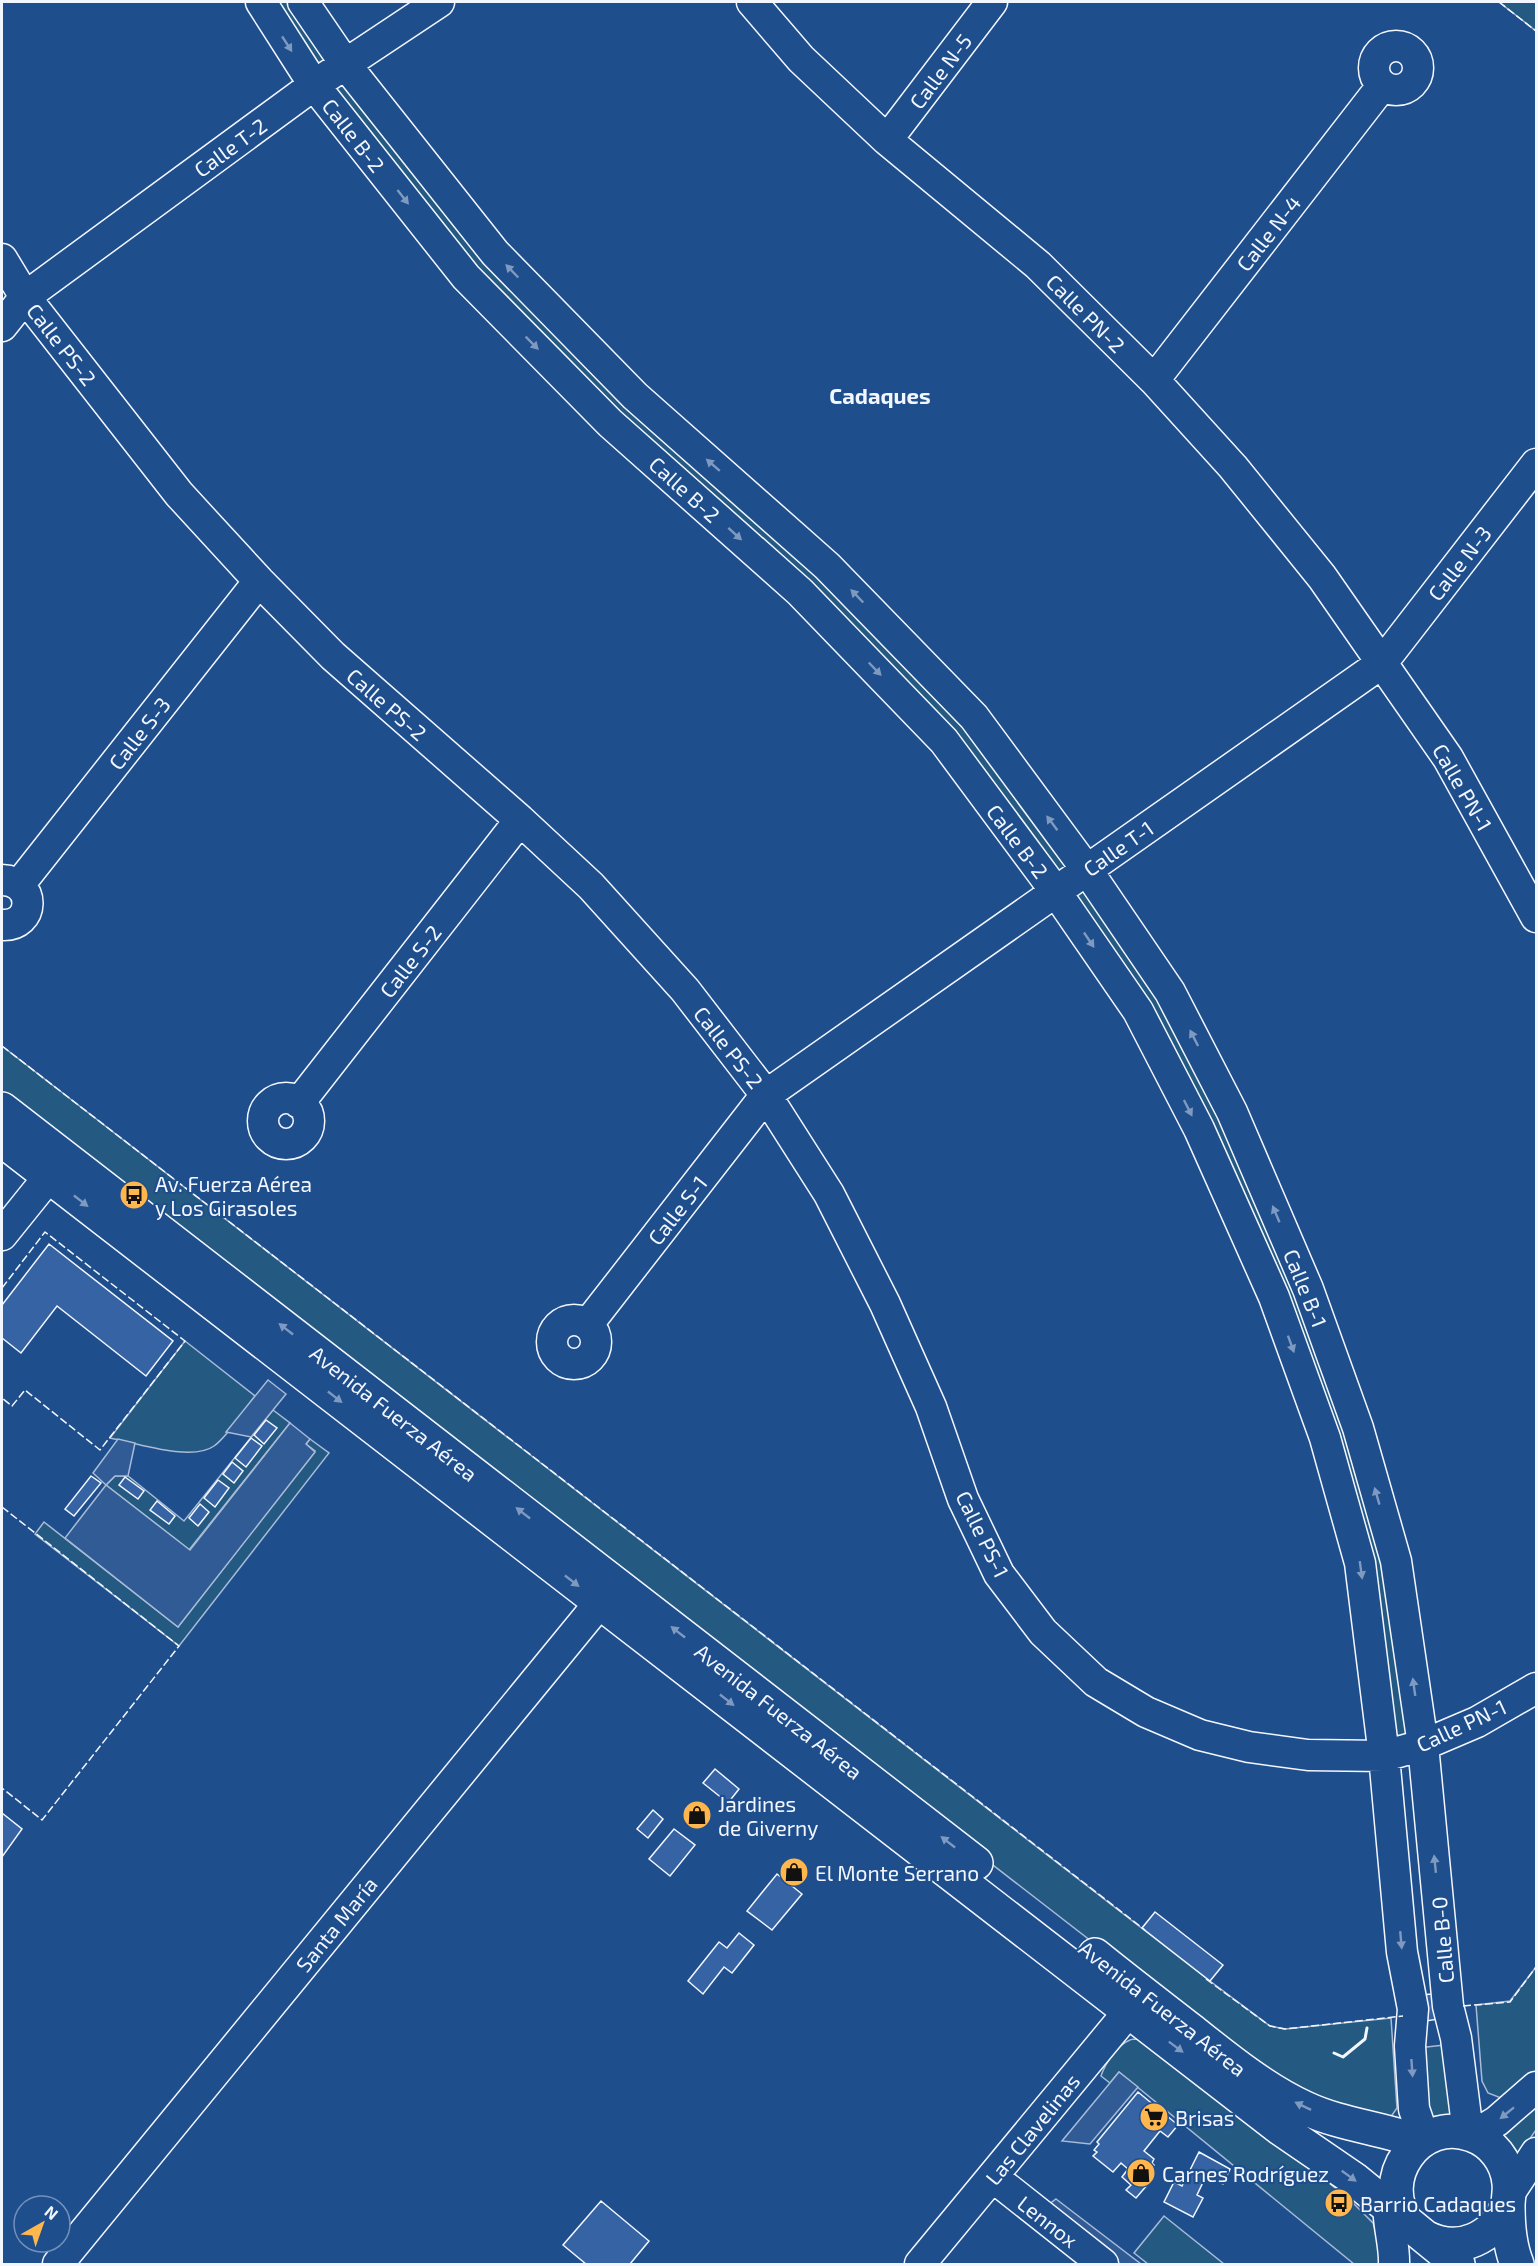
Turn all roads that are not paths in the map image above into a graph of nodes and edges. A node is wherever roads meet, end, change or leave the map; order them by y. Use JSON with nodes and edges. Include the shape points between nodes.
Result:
{"nodes":[{"id":1,"x":261,"y":2,"type":"edge"},
{"id":2,"x":303,"y":2,"type":"edge"},
{"id":3,"x":439,"y":2,"type":"edge"},
{"id":4,"x":752,"y":2,"type":"edge"},
{"id":5,"x":992,"y":2,"type":"edge"},
{"id":6,"x":346,"y":65,"type":"junction"},
{"id":7,"x":314,"y":85,"type":"junction"},
{"id":8,"x":1382,"y":86,"type":"dead end"},
{"id":9,"x":887,"y":140,"type":"junction"},
{"id":10,"x":2,"y":259,"type":"edge"},
{"id":11,"x":24,"y":297,"type":"junction"},
{"id":12,"x":2,"y":326,"type":"edge"},
{"id":13,"x":1154,"y":380,"type":"junction"},
{"id":14,"x":1536,"y":464,"type":"edge"},
{"id":15,"x":258,"y":580,"type":"junction"},
{"id":16,"x":1382,"y":663,"type":"junction"},
{"id":17,"x":520,"y":820,"type":"junction"},
{"id":18,"x":1087,"y":870,"type":"junction"},
{"id":19,"x":10,"y":883,"type":"edge"},
{"id":20,"x":1056,"y":891,"type":"junction"},
{"id":21,"x":1536,"y":917,"type":"edge"},
{"id":22,"x":2,"y":925,"type":"edge"},
{"id":23,"x":766,"y":1095,"type":"junction"},
{"id":24,"x":299,"y":1102,"type":"dead end"},
{"id":25,"x":2,"y":1109,"type":"edge"},
{"id":26,"x":2,"y":1140,"type":"edge"},
{"id":27,"x":57,"y":1167,"type":"junction"},
{"id":28,"x":2,"y":1235,"type":"edge"},
{"id":29,"x":1308,"y":1289,"type":"junction"},
{"id":30,"x":1274,"y":1297,"type":"junction"},
{"id":31,"x":588,"y":1324,"type":"dead end"},
{"id":32,"x":607,"y":1593,"type":"junction"},
{"id":33,"x":1536,"y":1688,"type":"edge"},
{"id":34,"x":1423,"y":1745,"type":"junction"},
{"id":35,"x":1384,"y":1756,"type":"junction"},
{"id":36,"x":1136,"y":2002,"type":"junction"},
{"id":37,"x":1536,"y":2087,"type":"edge"},
{"id":38,"x":1471,"y":2134,"type":"junction"},
{"id":39,"x":1421,"y":2140,"type":"junction"},
{"id":40,"x":1536,"y":2153,"type":"edge"},
{"id":41,"x":993,"y":2177,"type":"junction"},
{"id":42,"x":1392,"y":2191,"type":"junction"},
{"id":43,"x":1508,"y":2199,"type":"junction"},
{"id":44,"x":1418,"y":2232,"type":"junction"},
{"id":45,"x":58,"y":2265,"type":"edge"},
{"id":46,"x":920,"y":2265,"type":"edge"},
{"id":47,"x":1103,"y":2265,"type":"edge"},
{"id":48,"x":1394,"y":2265,"type":"edge"},
{"id":49,"x":1458,"y":2265,"type":"edge"},
{"id":50,"x":1517,"y":2265,"type":"edge"}],
"edges":[{"from":1,"to":7,"type":"street","name":"Calle B-2","one_way":true},
{"from":2,"to":6,"type":"street","name":"Calle B-2"},
{"from":3,"to":6,"type":"street","name":"Calle T-2"},
{"from":4,"to":9,"type":"street","name":"Calle PN-2","via":[[801,58]]},
{"from":5,"to":9,"type":"street","name":"Calle N-5"},
{"from":6,"to":7,"type":"street","name":"Calle T-2"},
{"from":18,"to":6,"type":"street","name":"Calle B-2","one_way":true,"via":[[974,717],[828,566],[635,396],[495,253]]},
{"from":7,"to":11,"type":"street","name":"Calle T-2"},
{"from":7,"to":20,"type":"street","name":"Calle B-2","one_way":true,"via":[[466,277],[610,423],[800,591],[944,741]]},
{"from":8,"to":13,"type":"street","name":"Calle N-4"},
{"from":9,"to":13,"type":"street","name":"Calle PN-2","via":[[1038,266]]},
{"from":10,"to":11,"type":"street","name":"Calle PS-2"},
{"from":11,"to":12,"type":"street","name":"Calle T-2"},
{"from":11,"to":15,"type":"street","name":"Calle PS-2","via":[[179,494]]},
{"from":13,"to":16,"type":"street","name":"Calle PN-2","via":[[1233,467],[1322,577]]},
{"from":14,"to":16,"type":"street","name":"Calle N-3"},
{"from":15,"to":17,"type":"street","name":"Calle PS-2","via":[[333,656]]},
{"from":15,"to":19,"type":"street","name":"Calle S-3"},
{"from":16,"to":18,"type":"street","name":"Calle T-1"},
{"from":16,"to":21,"type":"street","name":"Calle PN-1","via":[[1448,758]]},
{"from":17,"to":23,"type":"street","name":"Calle PS-2","via":[[591,886],[685,990]]},
{"from":17,"to":24,"type":"street","name":"Calle S-2"},
{"from":18,"to":20,"type":"street","name":"Calle T-1"},
{"from":29,"to":18,"type":"street","name":"Calle B-1","one_way":true,"via":[[1232,1112],[1170,992]]},
{"from":19,"to":22,"type":"street","name":"Calle S-3","via":[[25,892],[27,909],[16,923]]},
{"from":20,"to":23,"type":"street","name":"Calle T-1"},
{"from":20,"to":30,"type":"street","name":"Calle B-1","one_way":true,"via":[[1138,1011],[1199,1129]]},
{"from":23,"to":31,"type":"street","name":"Calle S-1"},
{"from":23,"to":35,"type":"street","name":"Calle PS-1","via":[[829,1194],[885,1304],[931,1407],[963,1499],[999,1574],[1043,1632],[1096,1682],[1146,1712],[1200,1735],[1249,1748]]},
{"from":25,"to":27,"type":"main road","name":"Avenida Fuerza Aérea"},
{"from":26,"to":27,"type":"main road","name":"Avenida Fuerza Aérea"},
{"from":27,"to":28,"type":"street"},
{"from":27,"to":32,"type":"main road","name":"Avenida Fuerza Aérea"},
{"from":29,"to":30,"type":"street"},
{"from":34,"to":29,"type":"street","name":"Calle B-1","one_way":true,"via":[[1396,1561],[1358,1428]]},
{"from":30,"to":35,"type":"street","name":"Calle B-1","one_way":true,"via":[[1325,1438],[1360,1563]]},
{"from":32,"to":36,"type":"main road","name":"Avenida Fuerza Aérea"},
{"from":32,"to":45,"type":"street","name":"Santa María"},
{"from":33,"to":34,"type":"street","name":"Calle PN-1","via":[[1477,1722]]},
{"from":34,"to":35,"type":"street","name":"Calle PN-1"},
{"from":38,"to":34,"type":"street","name":"Calle B-0","one_way":true,"via":[[1448,2006]]},
{"from":35,"to":39,"type":"street","name":"Calle B-0","one_way":true,"via":[[1402,1952],[1413,2009],[1410,2046],[1414,2109]]},
{"from":39,"to":36,"type":"main road","name":"Avenida Fuerza Aérea","one_way":true,"via":[[1351,2124],[1306,2108]]},
{"from":36,"to":41,"type":"street","name":"Las Clavelinas"},
{"from":36,"to":42,"type":"main road","name":"Avenida Fuerza Aérea","one_way":true,"via":[[1281,2129]]},
{"from":37,"to":38,"type":"street","one_way":true,"via":[[1497,2121]]},
{"from":38,"to":39,"type":"main road","via":[[1442,2132]]},
{"from":38,"to":43,"type":"main road","via":[[1486,2142],[1503,2161],[1509,2183]]},
{"from":39,"to":42,"type":"main road","via":[[1401,2163]]},
{"from":40,"to":43,"type":"street"},
{"from":41,"to":46,"type":"street","name":"Las Clavelinas"},
{"from":41,"to":47,"type":"street","name":"Lennox"},
{"from":42,"to":44,"type":"main road","via":[[1406,2221]]},
{"from":42,"to":48,"type":"street"},
{"from":43,"to":44,"type":"main road","via":[[1498,2223],[1472,2242],[1442,2244]]},
{"from":43,"to":50,"type":"main road"},
{"from":44,"to":49,"type":"main road"}]}
